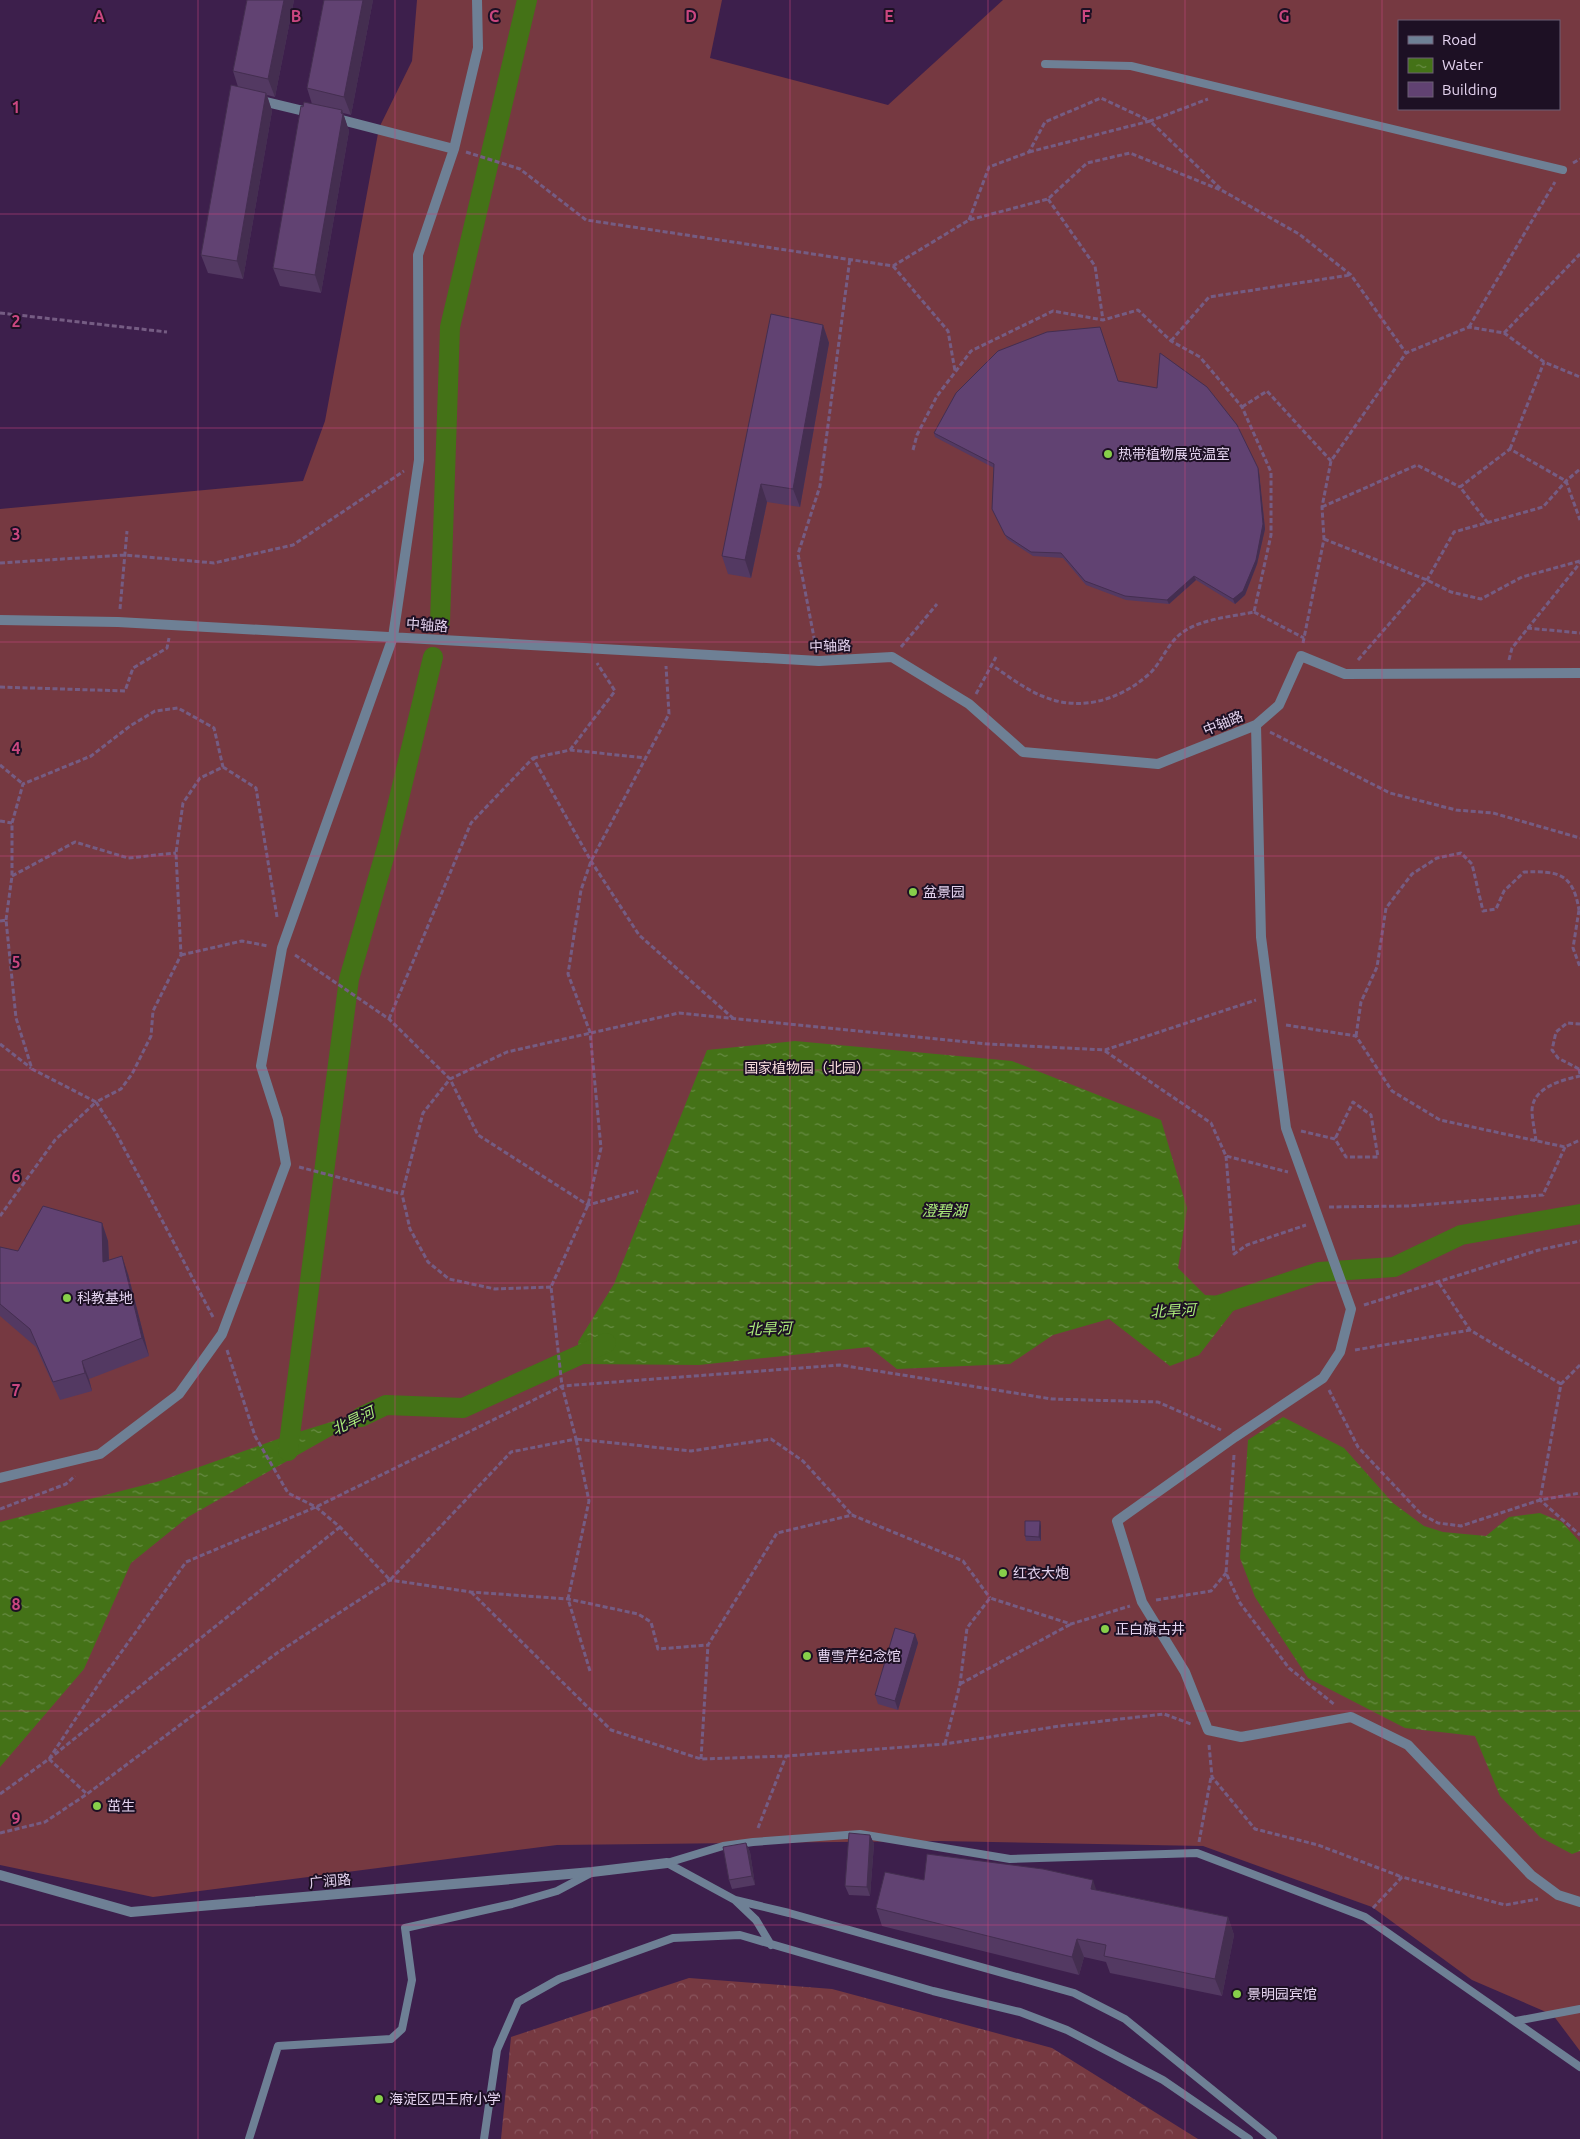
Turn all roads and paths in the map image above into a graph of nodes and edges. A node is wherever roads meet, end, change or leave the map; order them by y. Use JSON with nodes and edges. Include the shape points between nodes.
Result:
{"nodes":[{"id":1,"x":476,"y":0,"type":"edge"},
{"id":2,"x":1045,"y":64,"type":"dead end"},
{"id":3,"x":1232,"y":90,"type":"junction"},
{"id":4,"x":248,"y":98,"type":"edge"},
{"id":5,"x":1150,"y":121,"type":"junction"},
{"id":6,"x":454,"y":149,"type":"junction"},
{"id":7,"x":1029,"y":152,"type":"junction"},
{"id":8,"x":1580,"y":159,"type":"edge"},
{"id":9,"x":1562,"y":170,"type":"junction"},
{"id":10,"x":1224,"y":191,"type":"junction"},
{"id":11,"x":1048,"y":199,"type":"junction"},
{"id":12,"x":969,"y":220,"type":"junction"},
{"id":13,"x":1580,"y":254,"type":"edge"},
{"id":14,"x":850,"y":258,"type":"junction"},
{"id":15,"x":893,"y":266,"type":"junction"},
{"id":16,"x":1350,"y":275,"type":"junction"},
{"id":17,"x":0,"y":312,"type":"edge"},
{"id":18,"x":1103,"y":320,"type":"junction"},
{"id":19,"x":1468,"y":327,"type":"junction"},
{"id":20,"x":167,"y":332,"type":"dead end"},
{"id":21,"x":1504,"y":333,"type":"junction"},
{"id":22,"x":1171,"y":341,"type":"junction"},
{"id":23,"x":1406,"y":354,"type":"junction"},
{"id":24,"x":1544,"y":362,"type":"junction"},
{"id":25,"x":955,"y":372,"type":"junction"},
{"id":26,"x":1580,"y":377,"type":"edge"},
{"id":27,"x":1242,"y":407,"type":"junction"},
{"id":28,"x":1510,"y":449,"type":"junction"},
{"id":29,"x":913,"y":450,"type":"dead end"},
{"id":30,"x":419,"y":460,"type":"junction"},
{"id":31,"x":1331,"y":461,"type":"junction"},
{"id":32,"x":1580,"y":469,"type":"edge"},
{"id":33,"x":1566,"y":481,"type":"junction"},
{"id":34,"x":1460,"y":487,"type":"junction"},
{"id":35,"x":1322,"y":506,"type":"junction"},
{"id":36,"x":1580,"y":519,"type":"edge"},
{"id":37,"x":1488,"y":523,"type":"junction"},
{"id":38,"x":127,"y":532,"type":"dead end"},
{"id":39,"x":1324,"y":538,"type":"junction"},
{"id":40,"x":125,"y":555,"type":"junction"},
{"id":41,"x":1580,"y":562,"type":"edge"},
{"id":42,"x":0,"y":563,"type":"edge"},
{"id":43,"x":1427,"y":580,"type":"junction"},
{"id":44,"x":938,"y":604,"type":"dead end"},
{"id":45,"x":1254,"y":612,"type":"junction"},
{"id":46,"x":0,"y":620,"type":"edge"},
{"id":47,"x":118,"y":622,"type":"junction"},
{"id":48,"x":172,"y":625,"type":"junction"},
{"id":49,"x":1527,"y":628,"type":"junction"},
{"id":50,"x":1580,"y":633,"type":"edge"},
{"id":51,"x":393,"y":637,"type":"junction"},
{"id":52,"x":1304,"y":638,"type":"junction"},
{"id":53,"x":586,"y":648,"type":"junction"},
{"id":54,"x":665,"y":653,"type":"junction"},
{"id":55,"x":1301,"y":656,"type":"junction"},
{"id":56,"x":892,"y":657,"type":"junction"},
{"id":57,"x":996,"y":657,"type":"dead end"},
{"id":58,"x":818,"y":661,"type":"junction"},
{"id":59,"x":993,"y":666,"type":"junction"},
{"id":60,"x":1345,"y":674,"type":"junction"},
{"id":61,"x":1580,"y":674,"type":"edge"},
{"id":62,"x":1505,"y":675,"type":"junction"},
{"id":63,"x":0,"y":687,"type":"edge"},
{"id":64,"x":969,"y":704,"type":"junction"},
{"id":65,"x":1256,"y":724,"type":"junction"},
{"id":66,"x":570,"y":750,"type":"junction"},
{"id":67,"x":533,"y":758,"type":"junction"},
{"id":68,"x":646,"y":758,"type":"junction"},
{"id":69,"x":0,"y":765,"type":"edge"},
{"id":70,"x":223,"y":767,"type":"junction"},
{"id":71,"x":23,"y":784,"type":"junction"},
{"id":72,"x":0,"y":821,"type":"edge"},
{"id":73,"x":12,"y":823,"type":"junction"},
{"id":74,"x":1580,"y":838,"type":"edge"},
{"id":75,"x":176,"y":853,"type":"junction"},
{"id":76,"x":590,"y":861,"type":"junction"},
{"id":77,"x":12,"y":876,"type":"junction"},
{"id":78,"x":1580,"y":910,"type":"edge"},
{"id":79,"x":6,"y":920,"type":"junction"},
{"id":80,"x":277,"y":920,"type":"dead end"},
{"id":81,"x":0,"y":921,"type":"edge"},
{"id":82,"x":282,"y":948,"type":"junction"},
{"id":83,"x":181,"y":955,"type":"junction"},
{"id":84,"x":1580,"y":967,"type":"edge"},
{"id":85,"x":1269,"y":996,"type":"junction"},
{"id":86,"x":387,"y":1018,"type":"junction"},
{"id":87,"x":735,"y":1020,"type":"junction"},
{"id":88,"x":1272,"y":1023,"type":"junction"},
{"id":89,"x":1580,"y":1024,"type":"edge"},
{"id":90,"x":590,"y":1032,"type":"junction"},
{"id":91,"x":1356,"y":1036,"type":"junction"},
{"id":92,"x":0,"y":1044,"type":"edge"},
{"id":93,"x":1105,"y":1050,"type":"junction"},
{"id":94,"x":1580,"y":1068,"type":"edge"},
{"id":95,"x":32,"y":1069,"type":"junction"},
{"id":96,"x":1580,"y":1075,"type":"edge"},
{"id":97,"x":450,"y":1079,"type":"junction"},
{"id":98,"x":96,"y":1102,"type":"junction"},
{"id":99,"x":1286,"y":1128,"type":"junction"},
{"id":100,"x":1336,"y":1139,"type":"junction"},
{"id":101,"x":1580,"y":1140,"type":"edge"},
{"id":102,"x":1536,"y":1141,"type":"junction"},
{"id":103,"x":1565,"y":1147,"type":"junction"},
{"id":104,"x":1226,"y":1156,"type":"junction"},
{"id":105,"x":286,"y":1164,"type":"junction"},
{"id":106,"x":1303,"y":1176,"type":"junction"},
{"id":107,"x":638,"y":1190,"type":"dead end"},
{"id":108,"x":402,"y":1194,"type":"junction"},
{"id":109,"x":588,"y":1205,"type":"junction"},
{"id":110,"x":1316,"y":1207,"type":"junction"},
{"id":111,"x":0,"y":1216,"type":"edge"},
{"id":112,"x":1320,"y":1220,"type":"junction"},
{"id":113,"x":1580,"y":1241,"type":"edge"},
{"id":114,"x":1439,"y":1283,"type":"junction"},
{"id":115,"x":551,"y":1287,"type":"junction"},
{"id":116,"x":1352,"y":1309,"type":"junction"},
{"id":117,"x":1470,"y":1330,"type":"junction"},
{"id":118,"x":222,"y":1334,"type":"junction"},
{"id":119,"x":1340,"y":1352,"type":"junction"},
{"id":120,"x":1580,"y":1364,"type":"edge"},
{"id":121,"x":1323,"y":1378,"type":"junction"},
{"id":122,"x":1561,"y":1384,"type":"junction"},
{"id":123,"x":562,"y":1386,"type":"junction"},
{"id":124,"x":1235,"y":1436,"type":"junction"},
{"id":125,"x":576,"y":1439,"type":"junction"},
{"id":126,"x":80,"y":1472,"type":"dead end"},
{"id":127,"x":0,"y":1478,"type":"edge"},
{"id":128,"x":1580,"y":1493,"type":"edge"},
{"id":129,"x":1540,"y":1500,"type":"junction"},
{"id":130,"x":316,"y":1507,"type":"junction"},
{"id":131,"x":0,"y":1509,"type":"edge"},
{"id":132,"x":852,"y":1515,"type":"junction"},
{"id":133,"x":340,"y":1527,"type":"junction"},
{"id":134,"x":1580,"y":1535,"type":"edge"},
{"id":135,"x":1226,"y":1573,"type":"junction"},
{"id":136,"x":390,"y":1580,"type":"junction"},
{"id":137,"x":471,"y":1592,"type":"junction"},
{"id":138,"x":990,"y":1598,"type":"junction"},
{"id":139,"x":568,"y":1599,"type":"junction"},
{"id":140,"x":1142,"y":1602,"type":"junction"},
{"id":141,"x":1071,"y":1624,"type":"junction"},
{"id":142,"x":708,"y":1645,"type":"junction"},
{"id":143,"x":590,"y":1671,"type":"dead end"},
{"id":144,"x":960,"y":1684,"type":"junction"},
{"id":145,"x":1350,"y":1717,"type":"junction"},
{"id":146,"x":1208,"y":1730,"type":"junction"},
{"id":147,"x":945,"y":1744,"type":"junction"},
{"id":148,"x":786,"y":1756,"type":"junction"},
{"id":149,"x":49,"y":1759,"type":"junction"},
{"id":150,"x":701,"y":1759,"type":"junction"},
{"id":151,"x":1212,"y":1776,"type":"junction"},
{"id":152,"x":0,"y":1794,"type":"edge"},
{"id":153,"x":87,"y":1794,"type":"junction"},
{"id":154,"x":0,"y":1832,"type":"edge"},
{"id":155,"x":753,"y":1842,"type":"junction"},
{"id":156,"x":1197,"y":1852,"type":"junction"},
{"id":157,"x":667,"y":1863,"type":"junction"},
{"id":158,"x":592,"y":1872,"type":"junction"},
{"id":159,"x":0,"y":1875,"type":"edge"},
{"id":160,"x":1402,"y":1876,"type":"junction"},
{"id":161,"x":1558,"y":1896,"type":"junction"},
{"id":162,"x":735,"y":1900,"type":"junction"},
{"id":163,"x":1580,"y":1902,"type":"edge"},
{"id":164,"x":1365,"y":1917,"type":"junction"},
{"id":165,"x":771,"y":1945,"type":"junction"},
{"id":166,"x":1580,"y":2009,"type":"edge"},
{"id":167,"x":1516,"y":2021,"type":"junction"},
{"id":168,"x":1580,"y":2067,"type":"edge"},
{"id":169,"x":250,"y":2139,"type":"edge"},
{"id":170,"x":484,"y":2139,"type":"edge"},
{"id":171,"x":1249,"y":2139,"type":"edge"},
{"id":172,"x":1273,"y":2139,"type":"edge"}],
"edges":[{"from":1,"to":6,"type":"street","via":[[478,48]]},
{"from":2,"to":3,"type":"lane","via":[[1131,66]]},
{"from":3,"to":5,"type":"path"},
{"from":3,"to":9,"type":"lane"},
{"from":4,"to":6,"type":"street"},
{"from":5,"to":7,"type":"path"},
{"from":5,"to":7,"type":"path","via":[[1101,98],[1045,122]]},
{"from":5,"to":10,"type":"path"},
{"from":6,"to":14,"type":"path","via":[[520,169],[586,220]]},
{"from":6,"to":30,"type":"street","via":[[418,255]]},
{"from":7,"to":12,"type":"path","via":[[989,167]]},
{"from":8,"to":9,"type":"path"},
{"from":9,"to":19,"type":"path"},
{"from":10,"to":11,"type":"path","via":[[1130,153],[1087,163]]},
{"from":10,"to":16,"type":"path","via":[[1299,234]]},
{"from":11,"to":12,"type":"path"},
{"from":11,"to":18,"type":"path","via":[[1095,266]]},
{"from":12,"to":15,"type":"path"},
{"from":13,"to":21,"type":"path"},
{"from":14,"to":15,"type":"path"},
{"from":14,"to":58,"type":"path","via":[[820,486],[798,554]]},
{"from":15,"to":25,"type":"path","via":[[948,332]]},
{"from":16,"to":22,"type":"path","via":[[1209,298]]},
{"from":16,"to":23,"type":"path"},
{"from":17,"to":20,"type":"path"},
{"from":18,"to":22,"type":"path","via":[[1138,310]]},
{"from":18,"to":25,"type":"path","via":[[1053,311],[971,350]]},
{"from":19,"to":21,"type":"path"},
{"from":19,"to":23,"type":"path"},
{"from":21,"to":24,"type":"path"},
{"from":22,"to":27,"type":"path","via":[[1200,357]]},
{"from":23,"to":31,"type":"path"},
{"from":24,"to":26,"type":"path"},
{"from":24,"to":28,"type":"path"},
{"from":25,"to":29,"type":"path","via":[[937,396]]},
{"from":27,"to":31,"type":"path","via":[[1267,391]]},
{"from":27,"to":45,"type":"path","via":[[1271,472],[1271,535]]},
{"from":28,"to":33,"type":"path"},
{"from":28,"to":34,"type":"path"},
{"from":30,"to":40,"type":"path","via":[[293,545],[214,563]]},
{"from":30,"to":51,"type":"street"},
{"from":31,"to":35,"type":"path"},
{"from":32,"to":33,"type":"path"},
{"from":33,"to":36,"type":"path"},
{"from":33,"to":37,"type":"path","via":[[1543,508]]},
{"from":34,"to":35,"type":"path","via":[[1417,465]]},
{"from":34,"to":37,"type":"path"},
{"from":35,"to":39,"type":"path"},
{"from":37,"to":43,"type":"path","via":[[1454,532]]},
{"from":38,"to":40,"type":"path"},
{"from":39,"to":43,"type":"path"},
{"from":39,"to":52,"type":"path"},
{"from":40,"to":42,"type":"path"},
{"from":40,"to":47,"type":"path"},
{"from":41,"to":43,"type":"path","via":[[1522,577],[1480,598],[1451,592]]},
{"from":41,"to":49,"type":"path"},
{"from":43,"to":60,"type":"path"},
{"from":44,"to":56,"type":"path"},
{"from":45,"to":52,"type":"path"},
{"from":45,"to":59,"type":"path","via":[[1199,624],[1179,636],[1149,674],[1125,692],[1105,701],[1060,703],[1040,695]]},
{"from":46,"to":47,"type":"street","name":"中轴路"},
{"from":47,"to":48,"type":"street","name":"中轴路"},
{"from":48,"to":51,"type":"street","name":"中轴路"},
{"from":48,"to":63,"type":"path","via":[[167,648],[133,668],[125,691]]},
{"from":49,"to":50,"type":"path"},
{"from":49,"to":62,"type":"path","via":[[1512,648]]},
{"from":51,"to":53,"type":"street","name":"中轴路"},
{"from":51,"to":82,"type":"street"},
{"from":52,"to":55,"type":"path"},
{"from":53,"to":54,"type":"street","name":"中轴路"},
{"from":53,"to":66,"type":"path","via":[[615,690]]},
{"from":54,"to":58,"type":"street","name":"中轴路"},
{"from":54,"to":68,"type":"path","via":[[669,714]]},
{"from":55,"to":60,"type":"street"},
{"from":55,"to":65,"type":"street","name":"中轴路","via":[[1279,705]]},
{"from":56,"to":58,"type":"street","name":"中轴路"},
{"from":56,"to":64,"type":"street","name":"中轴路"},
{"from":57,"to":59,"type":"path"},
{"from":59,"to":64,"type":"path"},
{"from":60,"to":62,"type":"street"},
{"from":61,"to":62,"type":"street"},
{"from":64,"to":65,"type":"street","name":"中轴路","via":[[1023,752],[1158,764]]},
{"from":65,"to":74,"type":"path","via":[[1390,793],[1456,810],[1494,813]]},
{"from":65,"to":85,"type":"street","via":[[1261,937]]},
{"from":66,"to":67,"type":"path"},
{"from":66,"to":68,"type":"path"},
{"from":67,"to":76,"type":"path"},
{"from":67,"to":86,"type":"path","via":[[472,823]]},
{"from":68,"to":76,"type":"path"},
{"from":69,"to":71,"type":"path"},
{"from":70,"to":71,"type":"path","via":[[214,728],[178,708],[155,710],[91,756]]},
{"from":70,"to":75,"type":"path","via":[[200,778],[183,804]]},
{"from":70,"to":80,"type":"path","via":[[256,788]]},
{"from":71,"to":73,"type":"path"},
{"from":72,"to":73,"type":"path"},
{"from":73,"to":77,"type":"path"},
{"from":75,"to":77,"type":"path","via":[[128,858],[75,842]]},
{"from":75,"to":83,"type":"path"},
{"from":76,"to":87,"type":"path","via":[[639,935]]},
{"from":76,"to":90,"type":"path","via":[[581,890],[568,974]]},
{"from":77,"to":79,"type":"path"},
{"from":78,"to":84,"type":"path","via":[[1574,948]]},
{"from":78,"to":91,"type":"path","via":[[1576,893],[1564,878],[1548,871],[1524,872],[1504,891],[1496,909],[1484,911],[1472,864],[1460,854],[1437,858],[1412,874],[1386,908],[1377,967],[1361,1002]]},
{"from":79,"to":81,"type":"path"},
{"from":79,"to":95,"type":"path","via":[[16,1018]]},
{"from":82,"to":83,"type":"path","via":[[242,941]]},
{"from":82,"to":86,"type":"path"},
{"from":82,"to":105,"type":"street","via":[[261,1066],[278,1119]]},
{"from":83,"to":98,"type":"path","via":[[153,1011],[151,1036],[132,1074],[121,1089]]},
{"from":85,"to":88,"type":"street"},
{"from":85,"to":93,"type":"path"},
{"from":86,"to":97,"type":"path"},
{"from":87,"to":90,"type":"path","via":[[679,1014]]},
{"from":87,"to":93,"type":"path","via":[[988,1044]]},
{"from":88,"to":91,"type":"path"},
{"from":88,"to":99,"type":"street"},
{"from":89,"to":94,"type":"path","via":[[1567,1023],[1556,1032],[1552,1050],[1558,1058]]},
{"from":90,"to":97,"type":"path","via":[[507,1052]]},
{"from":90,"to":109,"type":"path","via":[[601,1148]]},
{"from":91,"to":102,"type":"path","via":[[1392,1091],[1440,1120]]},
{"from":92,"to":95,"type":"path"},
{"from":93,"to":104,"type":"path","via":[[1211,1123]]},
{"from":94,"to":96,"type":"path"},
{"from":95,"to":98,"type":"path"},
{"from":96,"to":102,"type":"path","via":[[1551,1085],[1539,1094],[1532,1108]]},
{"from":97,"to":108,"type":"path","via":[[423,1113]]},
{"from":97,"to":109,"type":"path","via":[[478,1135]]},
{"from":98,"to":111,"type":"path","via":[[55,1140]]},
{"from":98,"to":118,"type":"path","via":[[115,1130]]},
{"from":99,"to":100,"type":"path"},
{"from":99,"to":106,"type":"street"},
{"from":100,"to":100,"type":"path","via":[[1346,1157],[1378,1157],[1371,1115],[1353,1102]]},
{"from":101,"to":103,"type":"path"},
{"from":102,"to":103,"type":"path"},
{"from":103,"to":110,"type":"path","via":[[1543,1195],[1408,1206]]},
{"from":104,"to":106,"type":"path"},
{"from":104,"to":112,"type":"path","via":[[1234,1254],[1247,1245]]},
{"from":105,"to":108,"type":"path"},
{"from":105,"to":118,"type":"street"},
{"from":106,"to":110,"type":"street"},
{"from":107,"to":109,"type":"path"},
{"from":108,"to":115,"type":"path","via":[[410,1229],[428,1262],[449,1279],[495,1289]]},
{"from":109,"to":115,"type":"path"},
{"from":110,"to":112,"type":"street"},
{"from":112,"to":116,"type":"street"},
{"from":113,"to":114,"type":"path","via":[[1539,1250]]},
{"from":114,"to":116,"type":"path"},
{"from":114,"to":117,"type":"path"},
{"from":115,"to":123,"type":"path"},
{"from":116,"to":119,"type":"street"},
{"from":117,"to":119,"type":"path"},
{"from":117,"to":122,"type":"path"},
{"from":118,"to":127,"type":"street","via":[[179,1394],[100,1454]]},
{"from":118,"to":130,"type":"path","via":[[255,1436],[288,1493]]},
{"from":119,"to":121,"type":"street"},
{"from":120,"to":122,"type":"path"},
{"from":121,"to":124,"type":"street"},
{"from":121,"to":129,"type":"path","via":[[1358,1447],[1421,1514],[1438,1523],[1461,1526]]},
{"from":122,"to":129,"type":"path"},
{"from":123,"to":124,"type":"path","via":[[840,1366],[1052,1399],[1158,1402]]},
{"from":123,"to":125,"type":"path"},
{"from":123,"to":130,"type":"path"},
{"from":124,"to":135,"type":"path"},
{"from":124,"to":140,"type":"street","via":[[1117,1521]]},
{"from":125,"to":132,"type":"path","via":[[691,1451],[771,1439],[803,1461]]},
{"from":125,"to":136,"type":"path","via":[[511,1452]]},
{"from":125,"to":139,"type":"path","via":[[589,1501]]},
{"from":126,"to":131,"type":"path","via":[[66,1484]]},
{"from":128,"to":129,"type":"path"},
{"from":129,"to":134,"type":"path"},
{"from":130,"to":133,"type":"path"},
{"from":130,"to":149,"type":"path","via":[[186,1562]]},
{"from":132,"to":138,"type":"path","via":[[963,1561]]},
{"from":132,"to":142,"type":"path","via":[[777,1533]]},
{"from":133,"to":136,"type":"path"},
{"from":133,"to":149,"type":"path"},
{"from":135,"to":140,"type":"path","via":[[1211,1591]]},
{"from":135,"to":145,"type":"path","via":[[1240,1602],[1289,1668]]},
{"from":136,"to":137,"type":"path"},
{"from":136,"to":153,"type":"path","via":[[277,1653]]},
{"from":137,"to":139,"type":"path"},
{"from":137,"to":150,"type":"path","via":[[611,1730]]},
{"from":138,"to":141,"type":"path"},
{"from":138,"to":144,"type":"path","via":[[967,1628]]},
{"from":139,"to":142,"type":"path","via":[[638,1614],[651,1622],[658,1649]]},
{"from":139,"to":143,"type":"path"},
{"from":140,"to":141,"type":"path"},
{"from":140,"to":146,"type":"street","via":[[1185,1672]]},
{"from":141,"to":144,"type":"path"},
{"from":142,"to":150,"type":"path"},
{"from":144,"to":147,"type":"path"},
{"from":145,"to":146,"type":"street","via":[[1241,1738]]},
{"from":145,"to":161,"type":"street","via":[[1408,1745],[1531,1875]]},
{"from":146,"to":147,"type":"path","via":[[1164,1714]]},
{"from":146,"to":151,"type":"path"},
{"from":147,"to":148,"type":"path"},
{"from":148,"to":150,"type":"path"},
{"from":148,"to":155,"type":"path"},
{"from":149,"to":152,"type":"path"},
{"from":149,"to":153,"type":"path"},
{"from":151,"to":156,"type":"path"},
{"from":151,"to":160,"type":"path","via":[[1255,1830],[1318,1845]]},
{"from":153,"to":154,"type":"path","via":[[46,1822]]},
{"from":155,"to":156,"type":"lane","via":[[860,1834],[1010,1859]]},
{"from":155,"to":157,"type":"lane","via":[[723,1846]]},
{"from":156,"to":164,"type":"lane"},
{"from":157,"to":158,"type":"street","name":"广润路"},
{"from":157,"to":162,"type":"lane"},
{"from":158,"to":159,"type":"street","name":"广润路","via":[[131,1912]]},
{"from":158,"to":169,"type":"lane","via":[[557,1891],[405,1928],[412,1980],[402,2029],[390,2039],[278,2046]]},
{"from":160,"to":161,"type":"path","via":[[1505,1905]]},
{"from":160,"to":164,"type":"path"},
{"from":161,"to":163,"type":"street"},
{"from":162,"to":165,"type":"lane","via":[[756,1920]]},
{"from":162,"to":172,"type":"lane","via":[[1074,1993],[1125,2019]]},
{"from":164,"to":167,"type":"lane"},
{"from":165,"to":170,"type":"lane","via":[[740,1935],[673,1938],[559,1979],[518,2002],[497,2050]]},
{"from":165,"to":171,"type":"lane","via":[[1020,2012],[1067,2030],[1163,2080]]},
{"from":166,"to":167,"type":"lane"},
{"from":167,"to":168,"type":"lane"}]}
